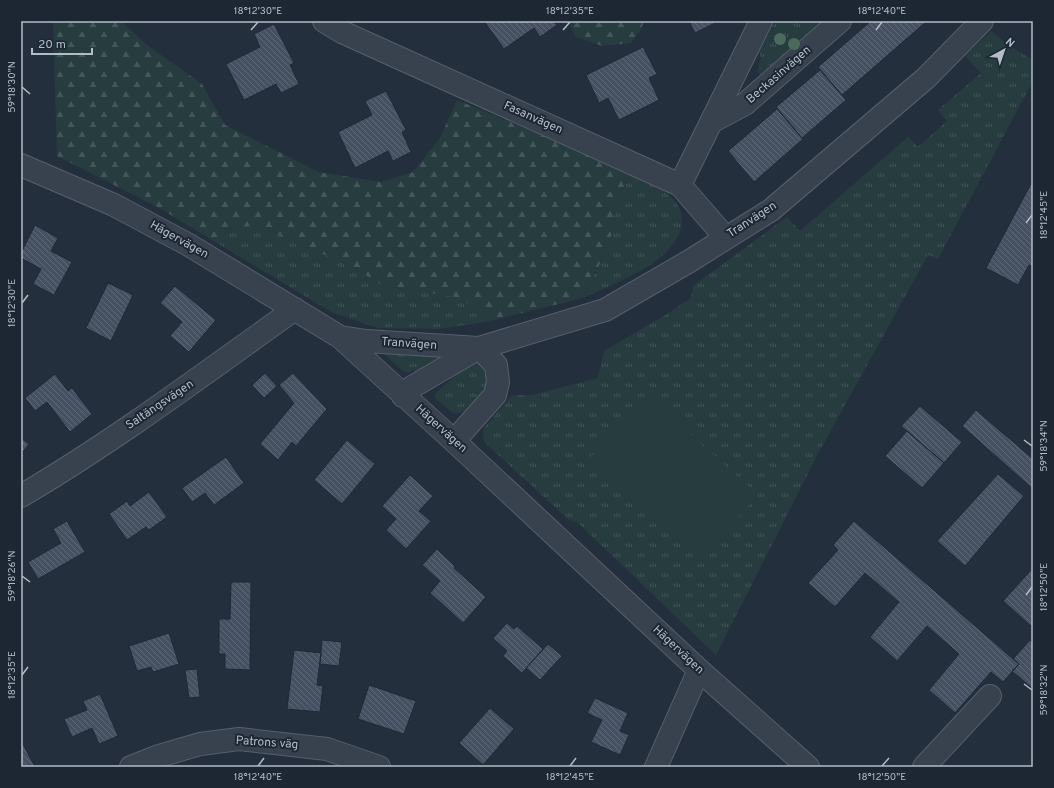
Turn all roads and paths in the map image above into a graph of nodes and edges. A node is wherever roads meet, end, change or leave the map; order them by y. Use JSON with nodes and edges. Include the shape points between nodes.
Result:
{"nodes":[{"id":1,"x":324,"y":21,"type":"edge"},
{"id":2,"x":761,"y":21,"type":"edge"},
{"id":3,"x":840,"y":21,"type":"edge"},
{"id":4,"x":982,"y":21,"type":"edge"},
{"id":5,"x":713,"y":121,"type":"junction"},
{"id":6,"x":21,"y":165,"type":"edge"},
{"id":7,"x":680,"y":185,"type":"junction"},
{"id":8,"x":725,"y":237,"type":"junction"},
{"id":9,"x":295,"y":309,"type":"junction"},
{"id":10,"x":340,"y":337,"type":"junction"},
{"id":11,"x":479,"y":348,"type":"junction"},
{"id":12,"x":403,"y":396,"type":"junction"},
{"id":13,"x":454,"y":441,"type":"junction"},
{"id":14,"x":21,"y":496,"type":"edge"},
{"id":15,"x":699,"y":670,"type":"junction"},
{"id":16,"x":990,"y":696,"type":"dead end"},
{"id":17,"x":131,"y":767,"type":"edge"},
{"id":18,"x":379,"y":767,"type":"edge"},
{"id":19,"x":656,"y":767,"type":"edge"},
{"id":20,"x":808,"y":767,"type":"edge"},
{"id":21,"x":924,"y":767,"type":"edge"}],
"edges":[{"from":1,"to":7,"type":"street","name":"Fasanvägen","via":[[342,32]]},
{"from":2,"to":5,"type":"street","name":"Beckasinvägen"},
{"from":3,"to":5,"type":"street","name":"Beckasinvägen","via":[[746,104]]},
{"from":4,"to":8,"type":"street","name":"Tranvägen","via":[[926,78],[770,210]]},
{"from":5,"to":7,"type":"street","name":"Beckasinvägen"},
{"from":6,"to":9,"type":"street","name":"Hägervägen","via":[[114,205],[189,244]]},
{"from":7,"to":8,"type":"street","name":"Fasanvägen"},
{"from":8,"to":11,"type":"street","name":"Tranvägen","via":[[688,262],[605,310]]},
{"from":9,"to":10,"type":"street","name":"Hägervägen"},
{"from":9,"to":14,"type":"street","name":"Saltängsvägen","via":[[181,391]]},
{"from":10,"to":11,"type":"street","name":"Tranvägen"},
{"from":10,"to":12,"type":"street","name":"Hägervägen"},
{"from":11,"to":12,"type":"street","name":"Tranvägen","via":[[412,387]]},
{"from":11,"to":13,"type":"street","via":[[496,365],[498,382],[495,395]]},
{"from":12,"to":13,"type":"street","name":"Hägervägen"},
{"from":13,"to":15,"type":"street","name":"Hägervägen"},
{"from":15,"to":19,"type":"street"},
{"from":15,"to":20,"type":"street","name":"Hägervägen"},
{"from":16,"to":21,"type":"street"},
{"from":17,"to":18,"type":"street","name":"Patrons väg","via":[[200,744],[239,739],[327,749]]}]}
